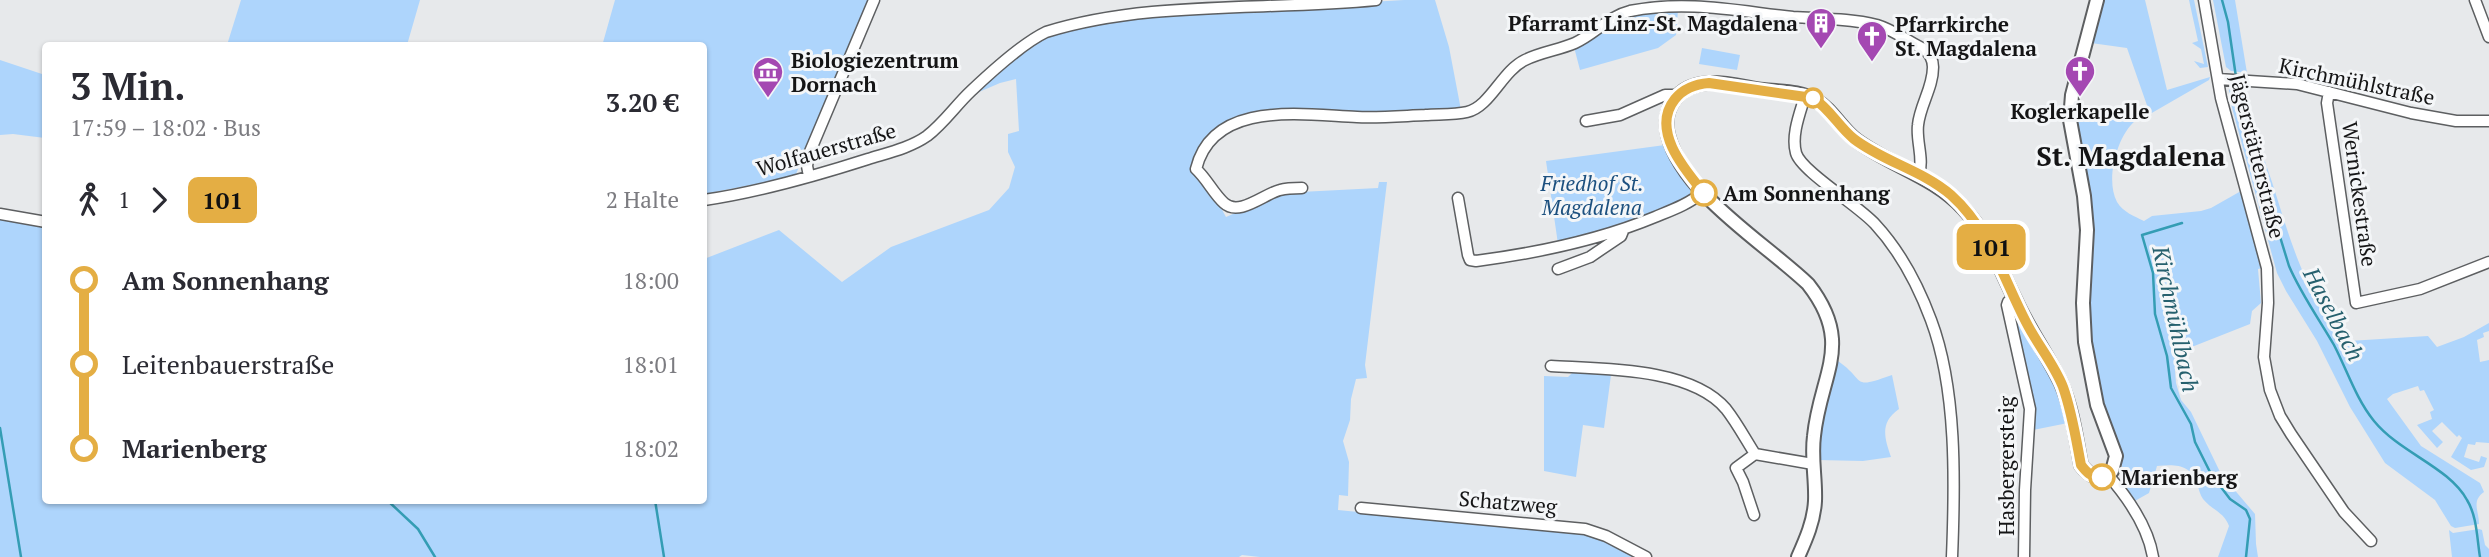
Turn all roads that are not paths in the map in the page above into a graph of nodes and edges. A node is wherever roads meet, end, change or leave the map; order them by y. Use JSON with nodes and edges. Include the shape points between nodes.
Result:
{"nodes":[{"id":1,"x":874,"y":0,"type":"edge"},
{"id":2,"x":1376,"y":0,"type":"edge"},
{"id":3,"x":2097,"y":0,"type":"edge"},
{"id":4,"x":2204,"y":0,"type":"edge"},
{"id":5,"x":2474,"y":0,"type":"edge"},
{"id":6,"x":2489,"y":37,"type":"edge"},
{"id":7,"x":2218,"y":79,"type":"junction"},
{"id":8,"x":2329,"y":92,"type":"junction"},
{"id":9,"x":1805,"y":96,"type":"junction"},
{"id":10,"x":1676,"y":97,"type":"junction"},
{"id":11,"x":1586,"y":121,"type":"dead end"},
{"id":12,"x":2489,"y":121,"type":"edge"},
{"id":13,"x":1919,"y":174,"type":"junction"},
{"id":14,"x":809,"y":176,"type":"junction"},
{"id":15,"x":1302,"y":188,"type":"dead end"},
{"id":16,"x":1703,"y":192,"type":"junction"},
{"id":17,"x":1458,"y":198,"type":"dead end"},
{"id":18,"x":707,"y":199,"type":"edge"},
{"id":19,"x":0,"y":214,"type":"edge"},
{"id":20,"x":42,"y":221,"type":"edge"},
{"id":21,"x":1623,"y":230,"type":"junction"},
{"id":22,"x":2489,"y":262,"type":"edge"},
{"id":23,"x":1558,"y":269,"type":"dead end"},
{"id":24,"x":2014,"y":298,"type":"junction"},
{"id":25,"x":1551,"y":366,"type":"dead end"},
{"id":26,"x":1755,"y":454,"type":"junction"},
{"id":27,"x":1813,"y":464,"type":"junction"},
{"id":28,"x":2108,"y":475,"type":"junction"},
{"id":29,"x":1361,"y":508,"type":"dead end"},
{"id":30,"x":1754,"y":515,"type":"dead end"},
{"id":31,"x":2371,"y":541,"type":"dead end"},
{"id":32,"x":1646,"y":557,"type":"edge"},
{"id":33,"x":1798,"y":557,"type":"edge"},
{"id":34,"x":1952,"y":557,"type":"edge"},
{"id":35,"x":2024,"y":557,"type":"edge"},
{"id":36,"x":2153,"y":557,"type":"edge"}],
"edges":[{"from":1,"to":14,"type":"street","via":[[809,154]]},
{"from":2,"to":14,"type":"street","name":"Wolfauerstraße","via":[[1176,2],[1068,24],[1033,39],[918,142]]},
{"from":3,"to":28,"type":"street","via":[[2070,120],[2087,230],[2084,342],[2097,405],[2116,456]]},
{"from":4,"to":7,"type":"street","name":"Jägerstätterstraße"},
{"from":5,"to":6,"type":"street"},
{"from":7,"to":8,"type":"street","name":"Kirchmühlstraße","via":[[2297,84]]},
{"from":7,"to":31,"type":"street","name":"Jägerstätterstraße","via":[[2267,268],[2264,357],[2270,390],[2297,444],[2344,512]]},
{"from":8,"to":12,"type":"street","name":"Kirchmühlstraße","via":[[2411,113]]},
{"from":8,"to":22,"type":"street","name":"Wernickestraße","via":[[2356,303],[2420,289]]},
{"from":9,"to":10,"type":"street","via":[[1709,83]]},
{"from":9,"to":13,"type":"street","via":[[1825,107],[1862,144]]},
{"from":9,"to":34,"type":"street","via":[[1796,129],[1796,154],[1894,246],[1924,302],[1939,343],[1954,479]]},
{"from":10,"to":11,"type":"street","via":[[1665,95],[1620,115]]},
{"from":10,"to":16,"type":"street","via":[[1668,113],[1668,134]]},
{"from":13,"to":15,"type":"street","via":[[1917,133],[1933,64],[1929,52],[1899,33],[1840,18],[1668,6],[1619,15],[1578,42],[1518,63],[1484,101],[1467,112],[1360,118],[1298,113],[1263,116],[1220,131],[1206,144],[1196,169],[1232,208],[1280,190]]},
{"from":13,"to":24,"type":"street","via":[[1950,195],[1977,223]]},
{"from":14,"to":18,"type":"street","name":"Wolfauerstraße"},
{"from":16,"to":21,"type":"street","via":[[1680,207]]},
{"from":16,"to":27,"type":"street","via":[[1808,284],[1829,321],[1833,349],[1815,426]]},
{"from":17,"to":21,"type":"street","via":[[1470,260],[1566,246]]},
{"from":19,"to":20,"type":"street"},
{"from":21,"to":23,"type":"street","via":[[1590,257]]},
{"from":24,"to":28,"type":"street","via":[[2062,385],[2081,465],[2094,477]]},
{"from":24,"to":35,"type":"street","name":"Hasbergersteig","via":[[2007,306],[2030,409]]},
{"from":25,"to":26,"type":"street","via":[[1623,371],[1690,385],[1725,409]]},
{"from":26,"to":27,"type":"street"},
{"from":26,"to":30,"type":"street","via":[[1736,468]]},
{"from":27,"to":33,"type":"street","via":[[1814,511]]},
{"from":28,"to":36,"type":"street","via":[[2142,524]]},
{"from":29,"to":32,"type":"street","name":"Schatzweg","via":[[1585,529]]}]}
